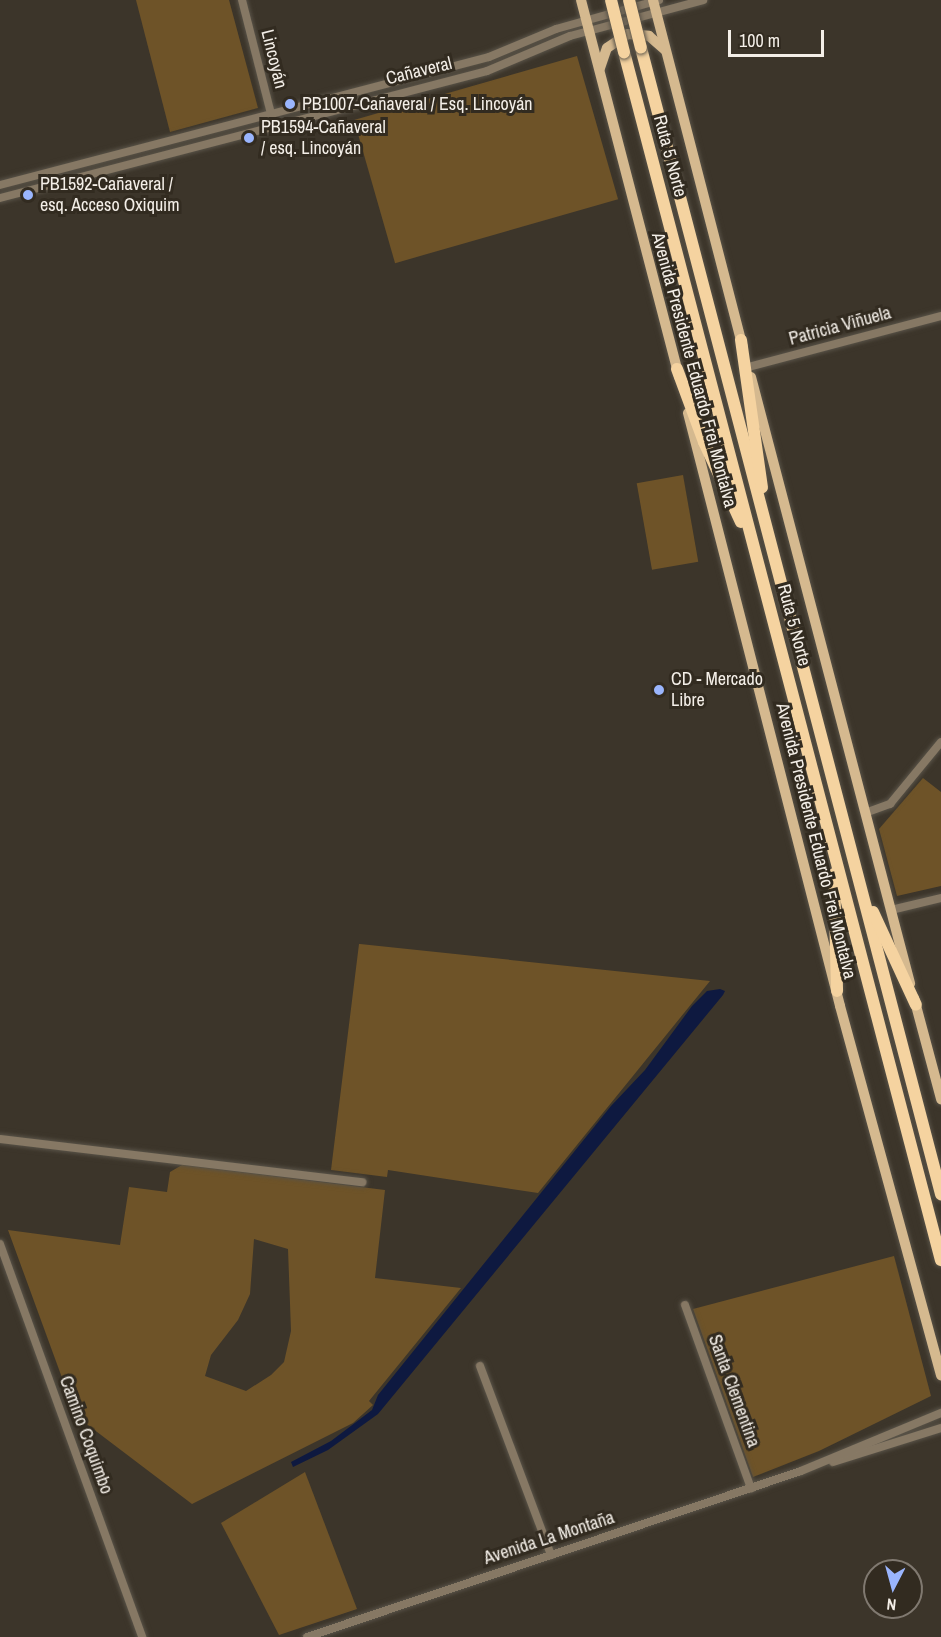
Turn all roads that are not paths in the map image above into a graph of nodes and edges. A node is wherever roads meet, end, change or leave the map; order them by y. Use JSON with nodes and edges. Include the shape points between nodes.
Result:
{"nodes":[{"id":1,"x":242,"y":0,"type":"edge"},
{"id":2,"x":581,"y":0,"type":"edge"},
{"id":3,"x":611,"y":0,"type":"edge"},
{"id":4,"x":628,"y":0,"type":"edge"},
{"id":5,"x":703,"y":0,"type":"edge"},
{"id":6,"x":656,"y":3,"type":"edge"},
{"id":7,"x":588,"y":26,"type":"junction"},
{"id":8,"x":668,"y":55,"type":"junction"},
{"id":9,"x":599,"y":71,"type":"junction"},
{"id":10,"x":271,"y":113,"type":"junction"},
{"id":11,"x":274,"y":126,"type":"junction"},
{"id":12,"x":0,"y":185,"type":"edge"},
{"id":13,"x":0,"y":198,"type":"edge"},
{"id":14,"x":941,"y":316,"type":"edge"},
{"id":15,"x":741,"y":340,"type":"junction"},
{"id":16,"x":748,"y":367,"type":"junction"},
{"id":17,"x":677,"y":369,"type":"junction"},
{"id":18,"x":767,"y":531,"type":"junction"},
{"id":19,"x":755,"y":553,"type":"junction"},
{"id":20,"x":941,"y":742,"type":"edge"},
{"id":21,"x":866,"y":813,"type":"junction"},
{"id":22,"x":832,"y":846,"type":"junction"},
{"id":23,"x":862,"y":892,"type":"junction"},
{"id":24,"x":941,"y":898,"type":"edge"},
{"id":25,"x":891,"y":910,"type":"junction"},
{"id":26,"x":837,"y":991,"type":"junction"},
{"id":27,"x":916,"y":1005,"type":"junction"},
{"id":28,"x":941,"y":1099,"type":"edge"},
{"id":29,"x":0,"y":1139,"type":"edge"},
{"id":30,"x":362,"y":1182,"type":"dead end"},
{"id":31,"x":941,"y":1194,"type":"edge"},
{"id":32,"x":0,"y":1244,"type":"edge"},
{"id":33,"x":941,"y":1260,"type":"edge"},
{"id":34,"x":685,"y":1305,"type":"dead end"},
{"id":35,"x":480,"y":1366,"type":"dead end"},
{"id":36,"x":941,"y":1376,"type":"edge"},
{"id":37,"x":941,"y":1413,"type":"edge"},
{"id":38,"x":941,"y":1428,"type":"edge"},
{"id":39,"x":801,"y":1470,"type":"junction"},
{"id":40,"x":751,"y":1488,"type":"junction"},
{"id":41,"x":551,"y":1555,"type":"junction"},
{"id":42,"x":142,"y":1637,"type":"edge"},
{"id":43,"x":307,"y":1637,"type":"edge"}],
"edges":[{"from":1,"to":10,"type":"street","name":"Lincoyán"},
{"from":2,"to":7,"type":"main road","name":"Avenida Presidente Eduardo Frei Montalva"},
{"from":3,"to":19,"type":"highway","name":"Ruta 5 Norte","bridge":true},
{"from":4,"to":18,"type":"highway","name":"Ruta 5 Norte","bridge":true},
{"from":5,"to":6,"type":"street","name":"Cañaveral"},
{"from":6,"to":7,"type":"street","name":"Cañaveral"},
{"from":6,"to":8,"type":"main road"},
{"from":7,"to":9,"type":"main road","name":"Avenida Presidente Eduardo Frei Montalva"},
{"from":7,"to":10,"type":"street","name":"Cañaveral","via":[[489,57]]},
{"from":7,"to":11,"type":"street","name":"Cañaveral","via":[[487,71]]},
{"from":8,"to":9,"type":"main road","via":[[649,36],[628,34],[607,48]]},
{"from":8,"to":15,"type":"main road"},
{"from":9,"to":17,"type":"main road","name":"Avenida Presidente Eduardo Frei Montalva"},
{"from":10,"to":11,"type":"street","name":"Lincoyán"},
{"from":10,"to":12,"type":"street","name":"Cañaveral"},
{"from":11,"to":13,"type":"street","name":"Cañaveral"},
{"from":14,"to":16,"type":"street","name":"Patricia Viñuela"},
{"from":15,"to":16,"type":"main road"},
{"from":15,"to":18,"type":"highway"},
{"from":16,"to":21,"type":"main road"},
{"from":17,"to":19,"type":"highway","via":[[708,450]]},
{"from":17,"to":26,"type":"main road","name":"Avenida Presidente Eduardo Frei Montalva"},
{"from":18,"to":23,"type":"highway","name":"Ruta 5 Norte"},
{"from":19,"to":22,"type":"highway","name":"Ruta 5 Norte"},
{"from":20,"to":21,"type":"street","via":[[890,804]]},
{"from":21,"to":25,"type":"main road"},
{"from":22,"to":26,"type":"highway"},
{"from":22,"to":33,"type":"highway","name":"Ruta 5 Norte"},
{"from":23,"to":27,"type":"highway"},
{"from":23,"to":31,"type":"highway","name":"Ruta 5 Norte"},
{"from":24,"to":25,"type":"street"},
{"from":25,"to":27,"type":"main road"},
{"from":26,"to":36,"type":"main road","name":"Avenida Presidente Eduardo Frei Montalva"},
{"from":27,"to":28,"type":"main road"},
{"from":29,"to":30,"type":"street"},
{"from":32,"to":42,"type":"street","name":"Camino Coquimbo"},
{"from":34,"to":40,"type":"street","name":"Santa Clementina"},
{"from":35,"to":41,"type":"street"},
{"from":37,"to":39,"type":"street","name":"Avenida La Montaña"},
{"from":38,"to":39,"type":"street","name":"Avenida La Montaña"},
{"from":39,"to":40,"type":"street","name":"Avenida La Montaña"},
{"from":40,"to":41,"type":"street","name":"Avenida La Montaña"},
{"from":41,"to":43,"type":"street","name":"Avenida La Montaña"}]}
